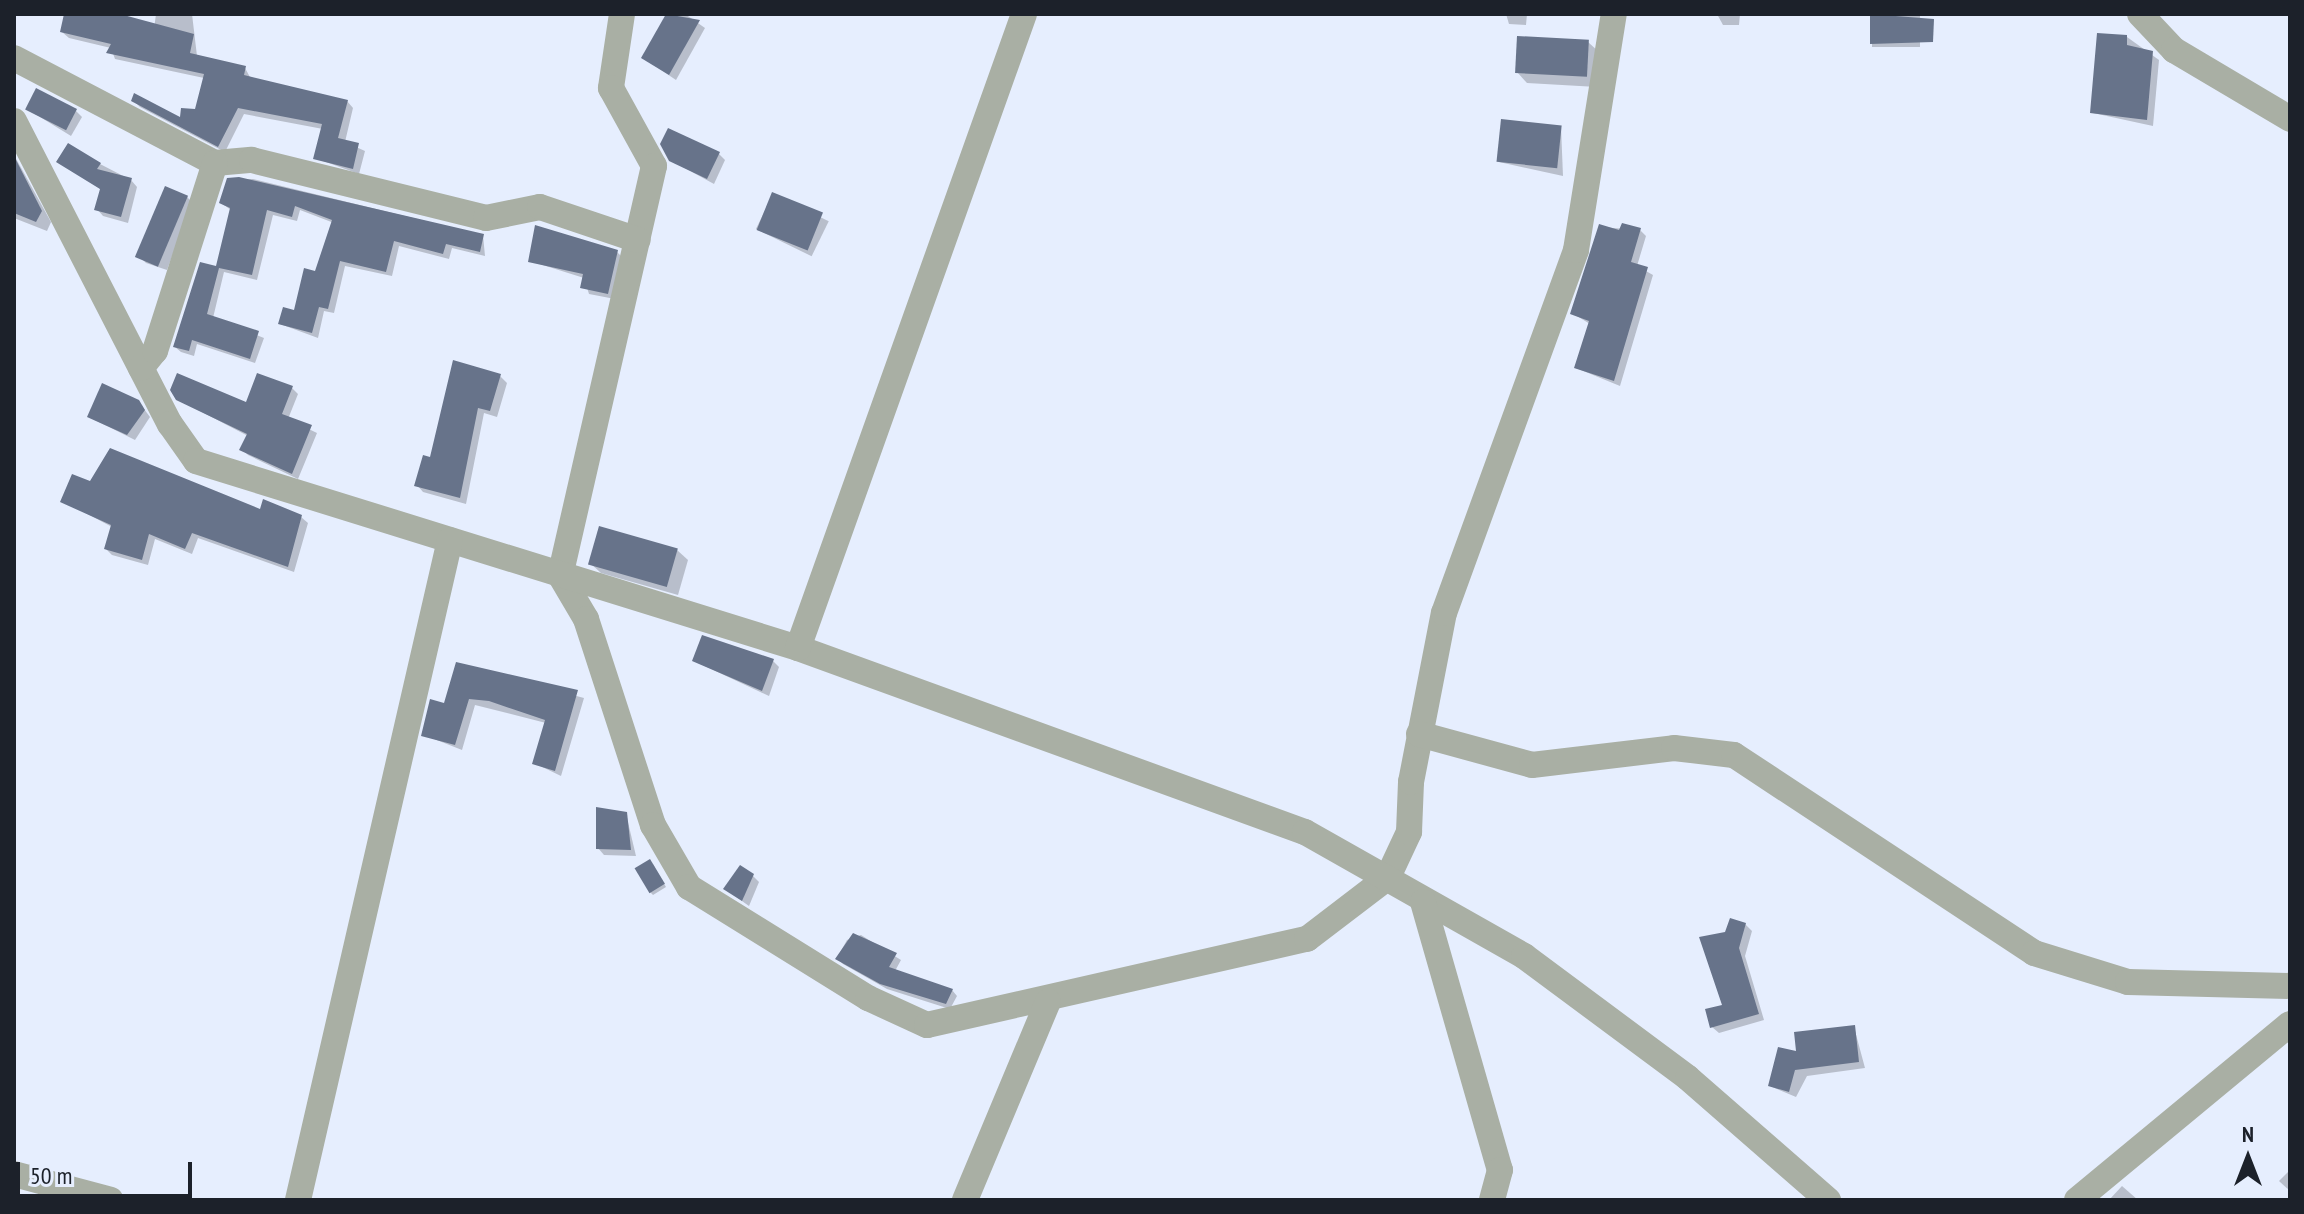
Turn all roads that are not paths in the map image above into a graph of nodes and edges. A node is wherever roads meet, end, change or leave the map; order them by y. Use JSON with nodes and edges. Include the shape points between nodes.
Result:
{"nodes":[{"id":1,"x":622,"y":14,"type":"edge"},
{"id":2,"x":1024,"y":14,"type":"edge"},
{"id":3,"x":1614,"y":14,"type":"edge"},
{"id":4,"x":2140,"y":14,"type":"edge"},
{"id":5,"x":14,"y":58,"type":"edge"},
{"id":6,"x":2290,"y":119,"type":"edge"},
{"id":7,"x":14,"y":121,"type":"edge"},
{"id":8,"x":215,"y":163,"type":"junction"},
{"id":9,"x":638,"y":240,"type":"junction"},
{"id":10,"x":141,"y":368,"type":"junction"},
{"id":11,"x":450,"y":540,"type":"junction"},
{"id":12,"x":560,"y":575,"type":"junction"},
{"id":13,"x":798,"y":648,"type":"junction"},
{"id":14,"x":1419,"y":734,"type":"junction"},
{"id":15,"x":1388,"y":877,"type":"junction"},
{"id":16,"x":1423,"y":902,"type":"junction"},
{"id":17,"x":2290,"y":986,"type":"edge"},
{"id":18,"x":1048,"y":1002,"type":"junction"},
{"id":19,"x":2290,"y":1024,"type":"edge"},
{"id":20,"x":14,"y":1174,"type":"edge"},
{"id":21,"x":111,"y":1200,"type":"edge"},
{"id":22,"x":298,"y":1200,"type":"edge"},
{"id":23,"x":965,"y":1200,"type":"edge"},
{"id":24,"x":1492,"y":1200,"type":"edge"},
{"id":25,"x":1828,"y":1200,"type":"edge"},
{"id":26,"x":2077,"y":1200,"type":"edge"}],
"edges":[{"from":1,"to":9,"type":"street","via":[[611,88],[654,166]]},
{"from":2,"to":13,"type":"street"},
{"from":3,"to":14,"type":"street","via":[[1576,250],[1444,613]]},
{"from":4,"to":6,"type":"street","via":[[2174,50]]},
{"from":5,"to":8,"type":"street"},
{"from":7,"to":10,"type":"street"},
{"from":8,"to":9,"type":"street","via":[[252,160],[486,218],[540,207]]},
{"from":8,"to":10,"type":"street","via":[[155,351]]},
{"from":9,"to":12,"type":"street"},
{"from":10,"to":11,"type":"street","via":[[196,461]]},
{"from":11,"to":12,"type":"street"},
{"from":11,"to":22,"type":"street"},
{"from":12,"to":13,"type":"street"},
{"from":12,"to":18,"type":"street","via":[[586,619],[653,825],[689,887],[868,998],[927,1025],[990,1007]]},
{"from":13,"to":15,"type":"street","via":[[1182,782]]},
{"from":14,"to":15,"type":"street","via":[[1409,832]]},
{"from":14,"to":17,"type":"street","via":[[1532,765],[1674,748],[1734,755],[2034,953],[2128,982]]},
{"from":15,"to":16,"type":"street"},
{"from":15,"to":18,"type":"street","via":[[1307,939],[1197,959]]},
{"from":16,"to":24,"type":"street","via":[[1500,1170]]},
{"from":16,"to":25,"type":"street","via":[[1524,956],[1688,1078]]},
{"from":18,"to":23,"type":"street"},
{"from":19,"to":26,"type":"street"},
{"from":20,"to":21,"type":"street"}]}
